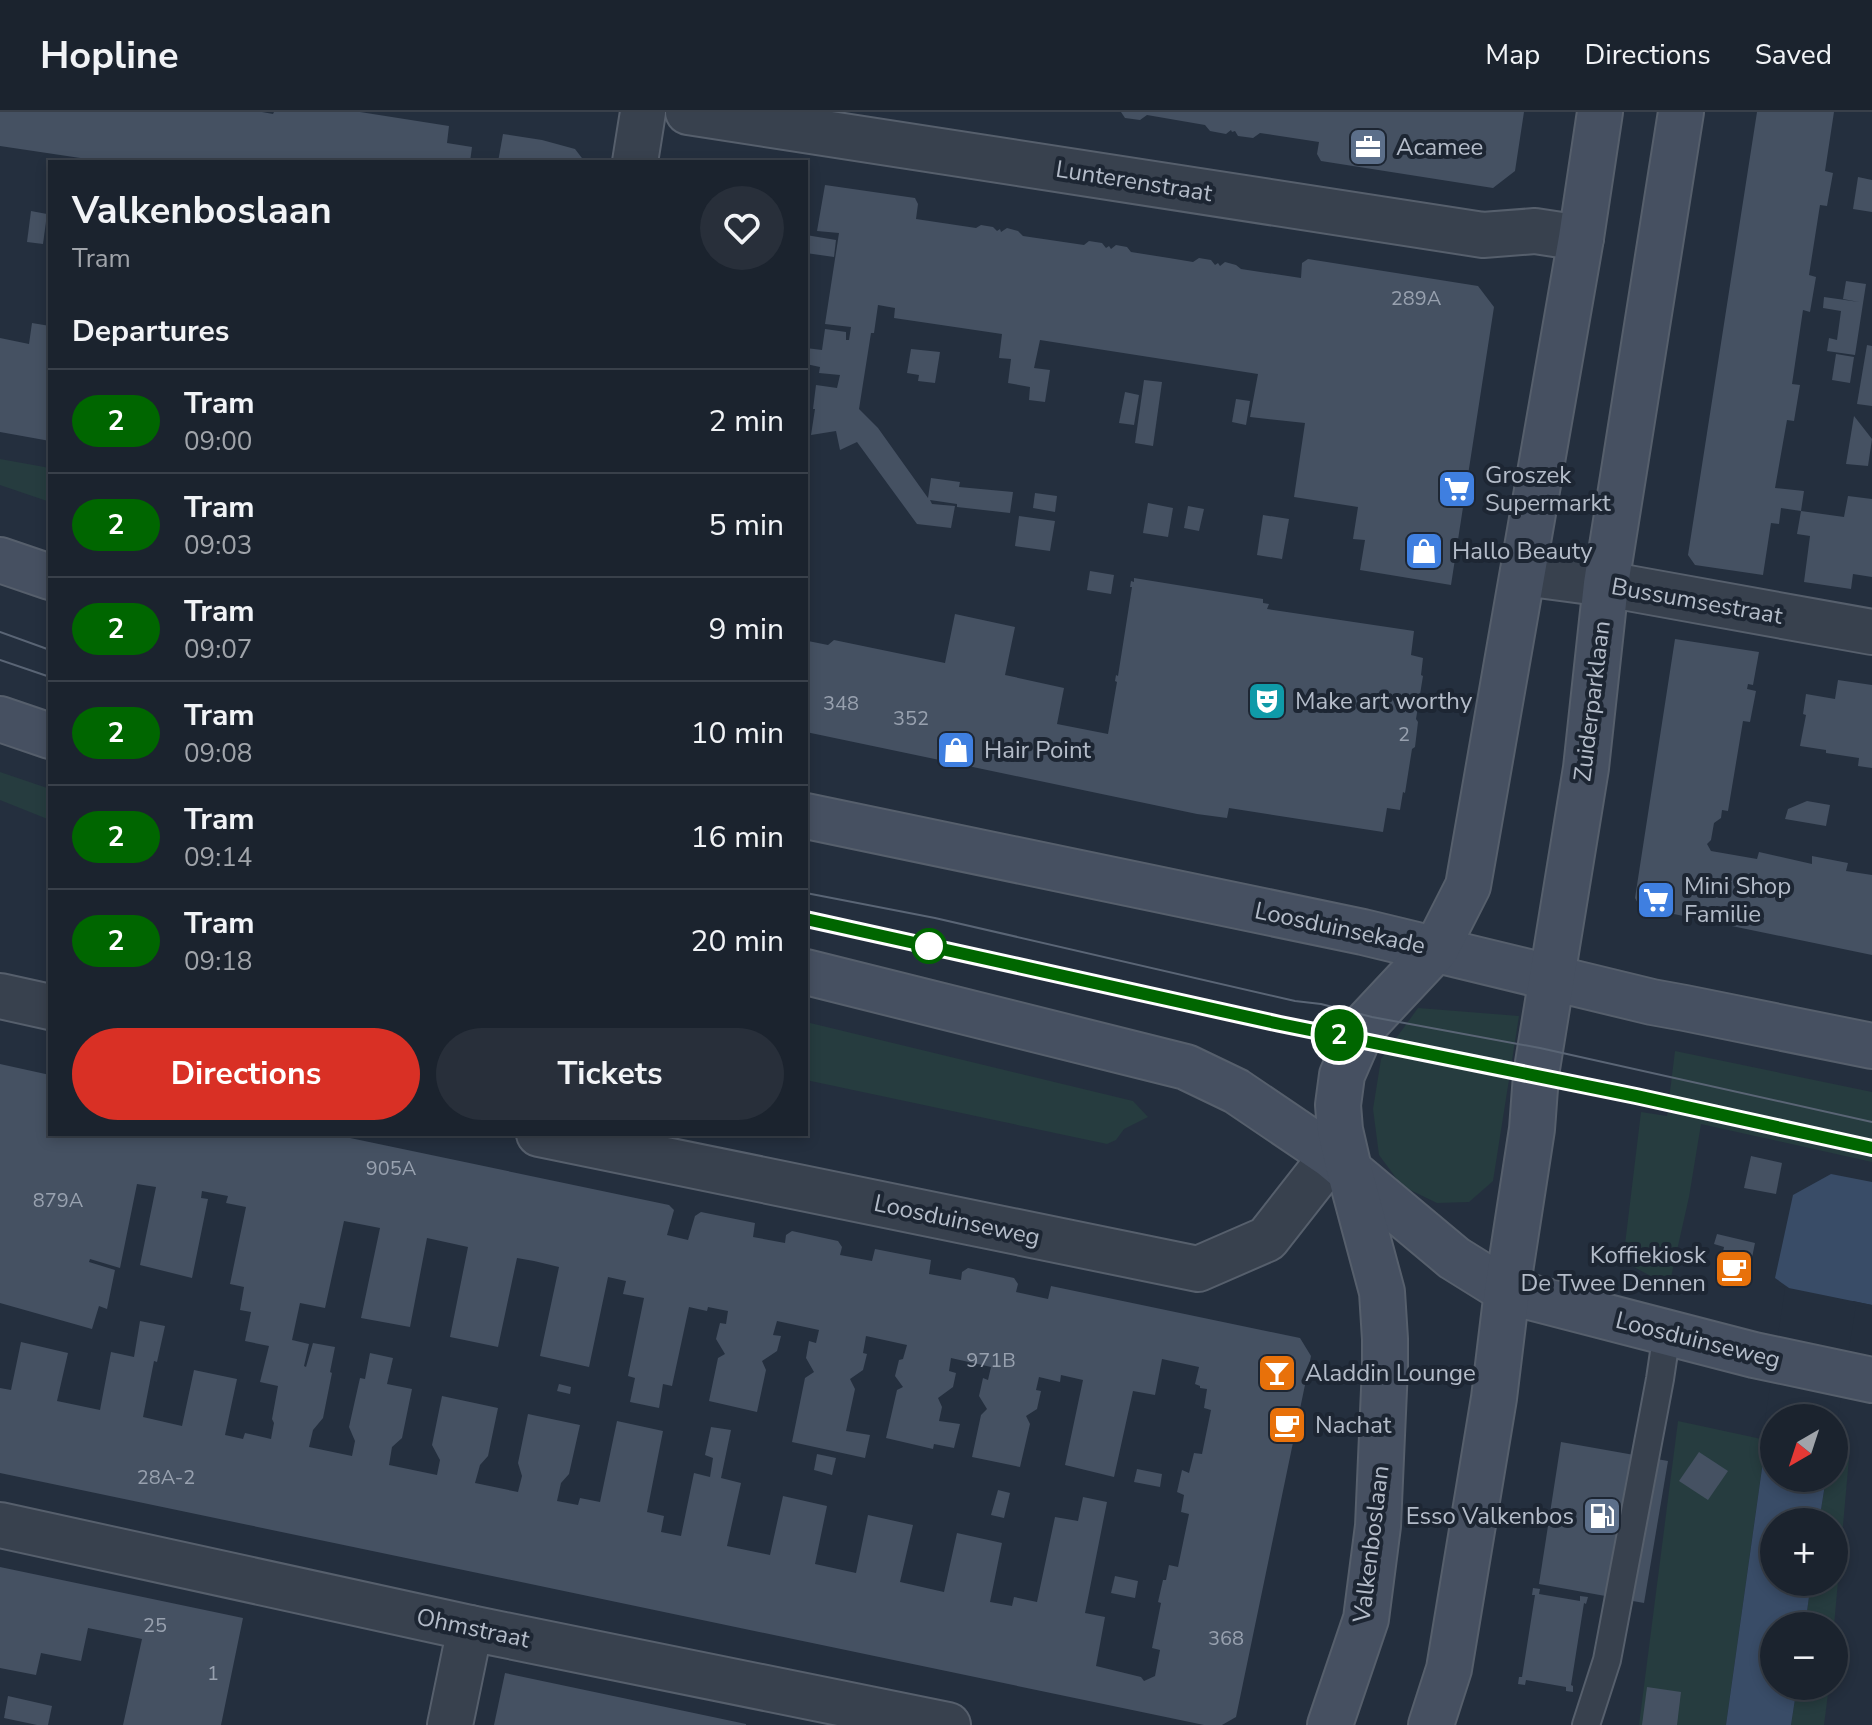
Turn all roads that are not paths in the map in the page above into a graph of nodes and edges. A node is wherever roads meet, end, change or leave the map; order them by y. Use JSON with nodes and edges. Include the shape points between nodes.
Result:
{"nodes":[{"id":1,"x":643,"y":112,"type":"edge"},
{"id":2,"x":688,"y":112,"type":"edge"},
{"id":3,"x":1600,"y":112,"type":"edge"},
{"id":4,"x":1681,"y":112,"type":"edge"},
{"id":5,"x":635,"y":160,"type":"edge"},
{"id":6,"x":1581,"y":238,"type":"junction"},
{"id":7,"x":0,"y":560,"type":"edge"},
{"id":8,"x":1523,"y":573,"type":"junction"},
{"id":9,"x":48,"y":576,"type":"edge"},
{"id":10,"x":1606,"y":584,"type":"junction"},
{"id":11,"x":1872,"y":632,"type":"edge"},
{"id":12,"x":0,"y":719,"type":"edge"},
{"id":13,"x":48,"y":735,"type":"edge"},
{"id":14,"x":808,"y":816,"type":"edge"},
{"id":15,"x":1436,"y":949,"type":"junction"},
{"id":16,"x":808,"y":972,"type":"edge"},
{"id":17,"x":1551,"y":979,"type":"junction"},
{"id":18,"x":0,"y":996,"type":"edge"},
{"id":19,"x":48,"y":1007,"type":"edge"},
{"id":20,"x":1872,"y":1046,"type":"edge"},
{"id":21,"x":549,"y":1136,"type":"edge"},
{"id":22,"x":1340,"y":1163,"type":"junction"},
{"id":23,"x":1507,"y":1291,"type":"junction"},
{"id":24,"x":1667,"y":1332,"type":"junction"},
{"id":25,"x":1869,"y":1379,"type":"edge"},
{"id":26,"x":0,"y":1525,"type":"edge"},
{"id":27,"x":470,"y":1628,"type":"junction"},
{"id":28,"x":450,"y":1725,"type":"edge"},
{"id":29,"x":948,"y":1725,"type":"edge"},
{"id":30,"x":1330,"y":1725,"type":"edge"},
{"id":31,"x":1431,"y":1725,"type":"edge"},
{"id":32,"x":1586,"y":1725,"type":"edge"}],
"edges":[{"from":1,"to":5,"type":"street"},
{"from":2,"to":6,"type":"street","name":"Lunterenstraat","via":[[1483,235],[1535,231]]},
{"from":3,"to":6,"type":"main road"},
{"from":4,"to":10,"type":"main road","name":"Zuiderparklaan"},
{"from":6,"to":8,"type":"main road"},
{"from":7,"to":9,"type":"main road"},
{"from":8,"to":10,"type":"street","name":"Bussumsestraat"},
{"from":8,"to":15,"type":"main road","via":[[1468,886]]},
{"from":10,"to":11,"type":"street","name":"Bussumsestraat"},
{"from":10,"to":17,"type":"main road","name":"Zuiderparklaan","via":[[1586,768]]},
{"from":12,"to":13,"type":"main road"},
{"from":14,"to":15,"type":"main road","name":"Loosduinsekade"},
{"from":15,"to":17,"type":"main road","name":"Loosduinsekade"},
{"from":15,"to":22,"type":"main road","via":[[1363,1027],[1351,1051],[1338,1105]]},
{"from":16,"to":22,"type":"main road","name":"Loosduinseweg","via":[[1186,1067],[1236,1091]]},
{"from":17,"to":20,"type":"main road","name":"Loosduinsekade"},
{"from":17,"to":23,"type":"main road","name":"Zuiderparklaan"},
{"from":18,"to":19,"type":"street"},
{"from":21,"to":22,"type":"street","name":"Loosduinseweg","via":[[1198,1269],[1267,1239]]},
{"from":22,"to":23,"type":"main road","name":"Loosduinseweg","via":[[1454,1258]]},
{"from":22,"to":30,"type":"main road","name":"Valkenboslaan","via":[[1382,1292],[1385,1339],[1378,1526],[1366,1619]]},
{"from":23,"to":24,"type":"main road","name":"Loosduinseweg"},
{"from":23,"to":31,"type":"main road","via":[[1449,1669]]},
{"from":24,"to":25,"type":"main road","name":"Loosduinseweg"},
{"from":24,"to":32,"type":"lane","via":[[1607,1660]]},
{"from":26,"to":27,"type":"street","name":"Ohmstraat"},
{"from":27,"to":28,"type":"street"},
{"from":27,"to":29,"type":"street","name":"Ohmstraat"}]}
